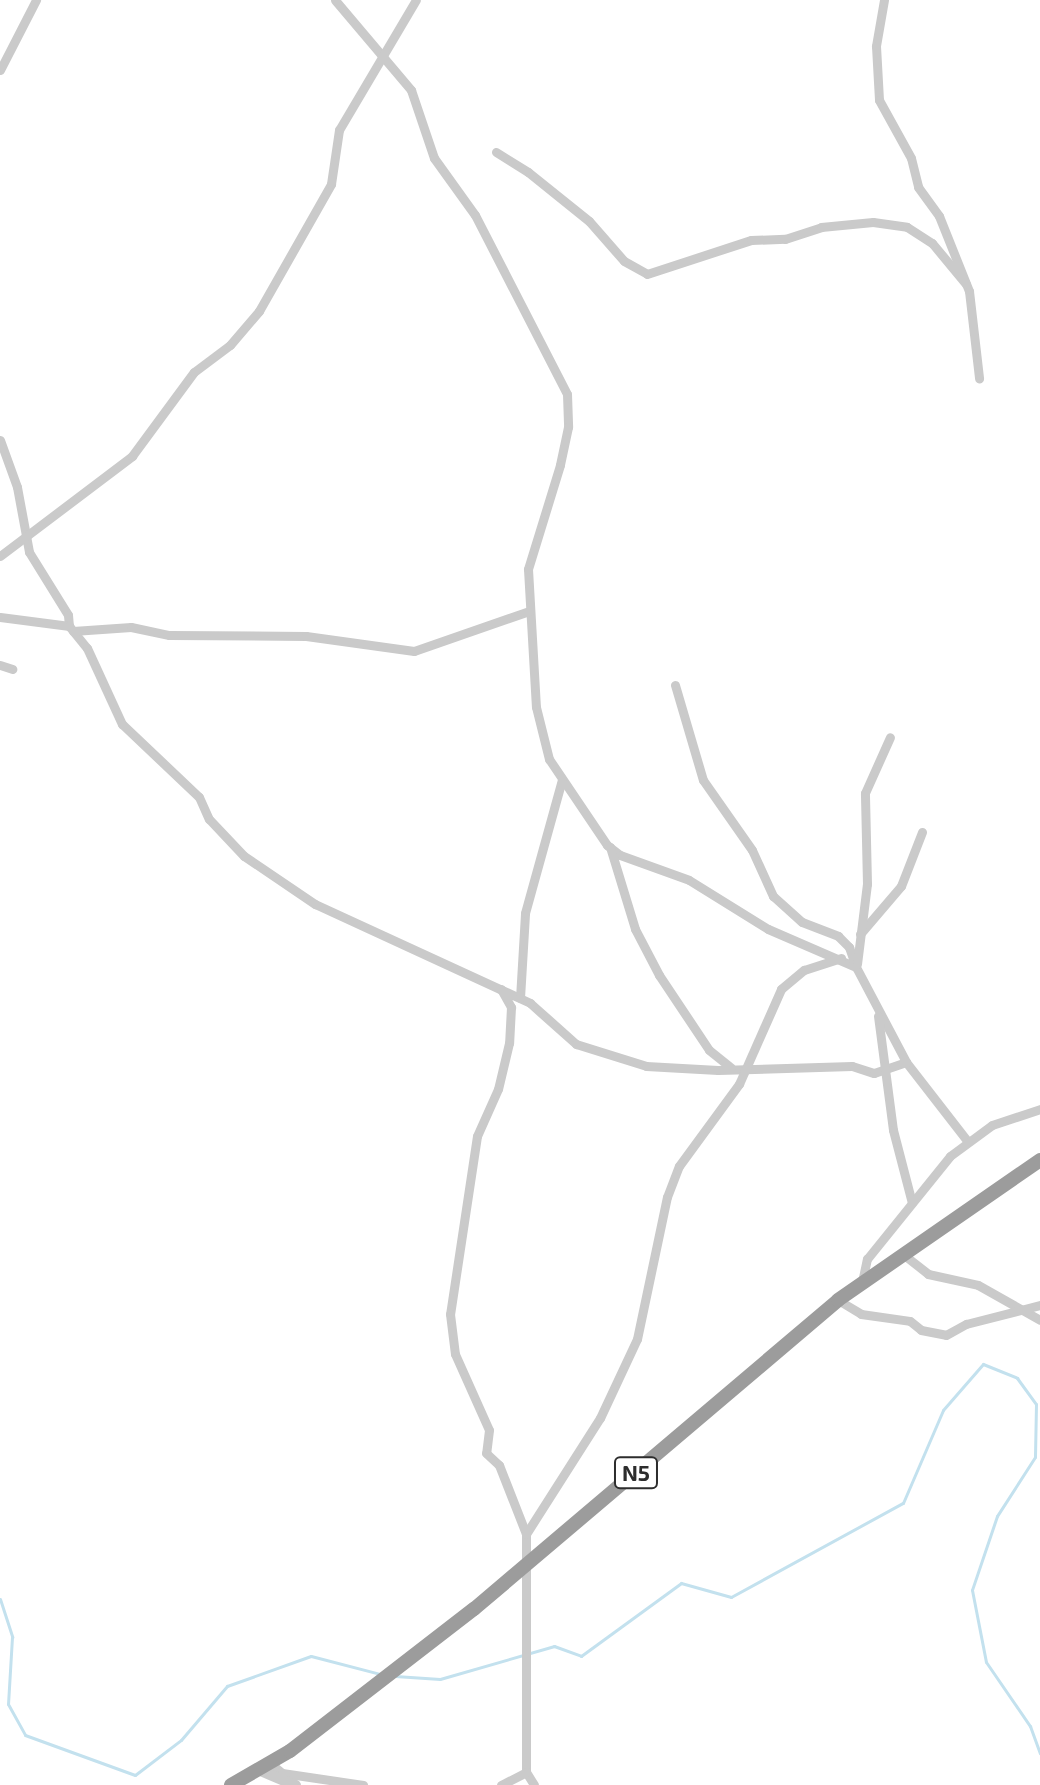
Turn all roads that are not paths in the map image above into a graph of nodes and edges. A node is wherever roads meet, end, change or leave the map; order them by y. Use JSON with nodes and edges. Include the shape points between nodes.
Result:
{"nodes":[{"id":1,"x":36,"y":0,"type":"edge"},
{"id":2,"x":335,"y":0,"type":"edge"},
{"id":3,"x":416,"y":0,"type":"edge"},
{"id":4,"x":884,"y":0,"type":"edge"},
{"id":5,"x":382,"y":56,"type":"junction"},
{"id":6,"x":0,"y":70,"type":"edge"},
{"id":7,"x":496,"y":152,"type":"dead end"},
{"id":8,"x":966,"y":284,"type":"junction"},
{"id":9,"x":979,"y":378,"type":"dead end"},
{"id":10,"x":0,"y":440,"type":"edge"},
{"id":11,"x":27,"y":538,"type":"junction"},
{"id":12,"x":0,"y":556,"type":"edge"},
{"id":13,"x":529,"y":611,"type":"junction"},
{"id":14,"x":0,"y":617,"type":"edge"},
{"id":15,"x":71,"y":629,"type":"junction"},
{"id":16,"x":0,"y":665,"type":"edge"},
{"id":17,"x":12,"y":669,"type":"dead end"},
{"id":18,"x":675,"y":685,"type":"dead end"},
{"id":19,"x":890,"y":737,"type":"dead end"},
{"id":20,"x":562,"y":780,"type":"junction"},
{"id":21,"x":922,"y":832,"type":"dead end"},
{"id":22,"x":610,"y":847,"type":"junction"},
{"id":23,"x":860,"y":934,"type":"junction"},
{"id":24,"x":841,"y":958,"type":"junction"},
{"id":25,"x":856,"y":967,"type":"junction"},
{"id":26,"x":500,"y":987,"type":"junction"},
{"id":27,"x":520,"y":998,"type":"junction"},
{"id":28,"x":877,"y":1009,"type":"junction"},
{"id":29,"x":906,"y":1062,"type":"junction"},
{"id":30,"x":746,"y":1069,"type":"junction"},
{"id":31,"x":887,"y":1069,"type":"junction"},
{"id":32,"x":734,"y":1070,"type":"junction"},
{"id":33,"x":1040,"y":1109,"type":"edge"},
{"id":34,"x":968,"y":1142,"type":"junction"},
{"id":35,"x":1040,"y":1160,"type":"edge"},
{"id":36,"x":912,"y":1203,"type":"junction"},
{"id":37,"x":904,"y":1255,"type":"junction"},
{"id":38,"x":861,"y":1285,"type":"junction"},
{"id":39,"x":838,"y":1300,"type":"junction"},
{"id":40,"x":1040,"y":1305,"type":"edge"},
{"id":41,"x":1023,"y":1311,"type":"junction"},
{"id":42,"x":1040,"y":1320,"type":"edge"},
{"id":43,"x":526,"y":1534,"type":"junction"},
{"id":44,"x":525,"y":1567,"type":"junction"},
{"id":45,"x":265,"y":1766,"type":"junction"},
{"id":46,"x":526,"y":1772,"type":"junction"},
{"id":47,"x":231,"y":1785,"type":"edge"},
{"id":48,"x":295,"y":1785,"type":"edge"},
{"id":49,"x":363,"y":1785,"type":"edge"},
{"id":50,"x":501,"y":1785,"type":"edge"},
{"id":51,"x":534,"y":1785,"type":"edge"}],
"edges":[{"from":1,"to":6,"type":"street"},
{"from":2,"to":5,"type":"street"},
{"from":3,"to":5,"type":"street"},
{"from":4,"to":8,"type":"street","via":[[876,46],[879,100],[911,158],[918,187],[939,216]]},
{"from":5,"to":11,"type":"street","via":[[339,130],[326,195],[259,311],[230,345],[194,372],[132,456]]},
{"from":5,"to":13,"type":"street","via":[[411,90],[434,158],[475,215],[567,394],[568,427],[560,465],[528,569]]},
{"from":7,"to":8,"type":"street","via":[[589,221],[624,261],[647,274],[751,240],[873,222],[907,227],[932,243]]},
{"from":8,"to":9,"type":"street","via":[[974,307]]},
{"from":10,"to":11,"type":"street"},
{"from":11,"to":12,"type":"street"},
{"from":11,"to":15,"type":"street","via":[[34,563],[68,615]]},
{"from":13,"to":15,"type":"street","via":[[414,651],[306,636]]},
{"from":13,"to":20,"type":"street","via":[[536,707],[545,747]]},
{"from":14,"to":15,"type":"street"},
{"from":15,"to":26,"type":"street","via":[[87,648],[122,724],[199,797],[209,819],[244,856],[315,904]]},
{"from":16,"to":17,"type":"street"},
{"from":18,"to":25,"type":"street","via":[[703,780],[752,850],[773,896],[802,922],[838,936]]},
{"from":19,"to":23,"type":"street","via":[[865,793],[867,884]]},
{"from":20,"to":22,"type":"street"},
{"from":20,"to":27,"type":"street","via":[[525,913]]},
{"from":21,"to":23,"type":"street","via":[[901,886]]},
{"from":22,"to":24,"type":"street","via":[[637,863],[689,880],[768,929]]},
{"from":22,"to":32,"type":"street","via":[[635,929],[659,975],[709,1050]]},
{"from":23,"to":25,"type":"street"},
{"from":24,"to":25,"type":"street"},
{"from":24,"to":30,"type":"street","via":[[804,970],[781,989]]},
{"from":25,"to":28,"type":"street"},
{"from":26,"to":27,"type":"street"},
{"from":26,"to":43,"type":"street","via":[[511,1007],[509,1043],[498,1089],[477,1136],[450,1314],[455,1354],[489,1430],[486,1453],[499,1465]]},
{"from":27,"to":32,"type":"street","via":[[576,1044],[646,1066]]},
{"from":28,"to":29,"type":"street"},
{"from":28,"to":31,"type":"street"},
{"from":29,"to":31,"type":"street"},
{"from":29,"to":34,"type":"street"},
{"from":30,"to":31,"type":"street"},
{"from":30,"to":32,"type":"street"},
{"from":30,"to":43,"type":"street","via":[[679,1166],[667,1197],[637,1339],[600,1418]]},
{"from":31,"to":36,"type":"street","via":[[893,1130]]},
{"from":33,"to":34,"type":"street","via":[[992,1125]]},
{"from":34,"to":36,"type":"street"},
{"from":35,"to":37,"type":"highway","number":"N5"},
{"from":36,"to":38,"type":"street","via":[[867,1259]]},
{"from":37,"to":38,"type":"highway","number":"N5"},
{"from":37,"to":41,"type":"street","via":[[928,1274],[978,1285]]},
{"from":38,"to":39,"type":"highway","number":"N5"},
{"from":39,"to":41,"type":"street","via":[[861,1314],[910,1321],[921,1330],[946,1335],[966,1324]]},
{"from":39,"to":44,"type":"highway","number":"N5"},
{"from":40,"to":41,"type":"street"},
{"from":41,"to":42,"type":"street"},
{"from":43,"to":44,"type":"street"},
{"from":44,"to":45,"type":"highway","number":"N5"},
{"from":44,"to":46,"type":"street","via":[[530,1649]]},
{"from":45,"to":47,"type":"highway","number":"N5"},
{"from":45,"to":48,"type":"street"},
{"from":45,"to":49,"type":"street"},
{"from":46,"to":50,"type":"street"},
{"from":46,"to":51,"type":"street"}]}
